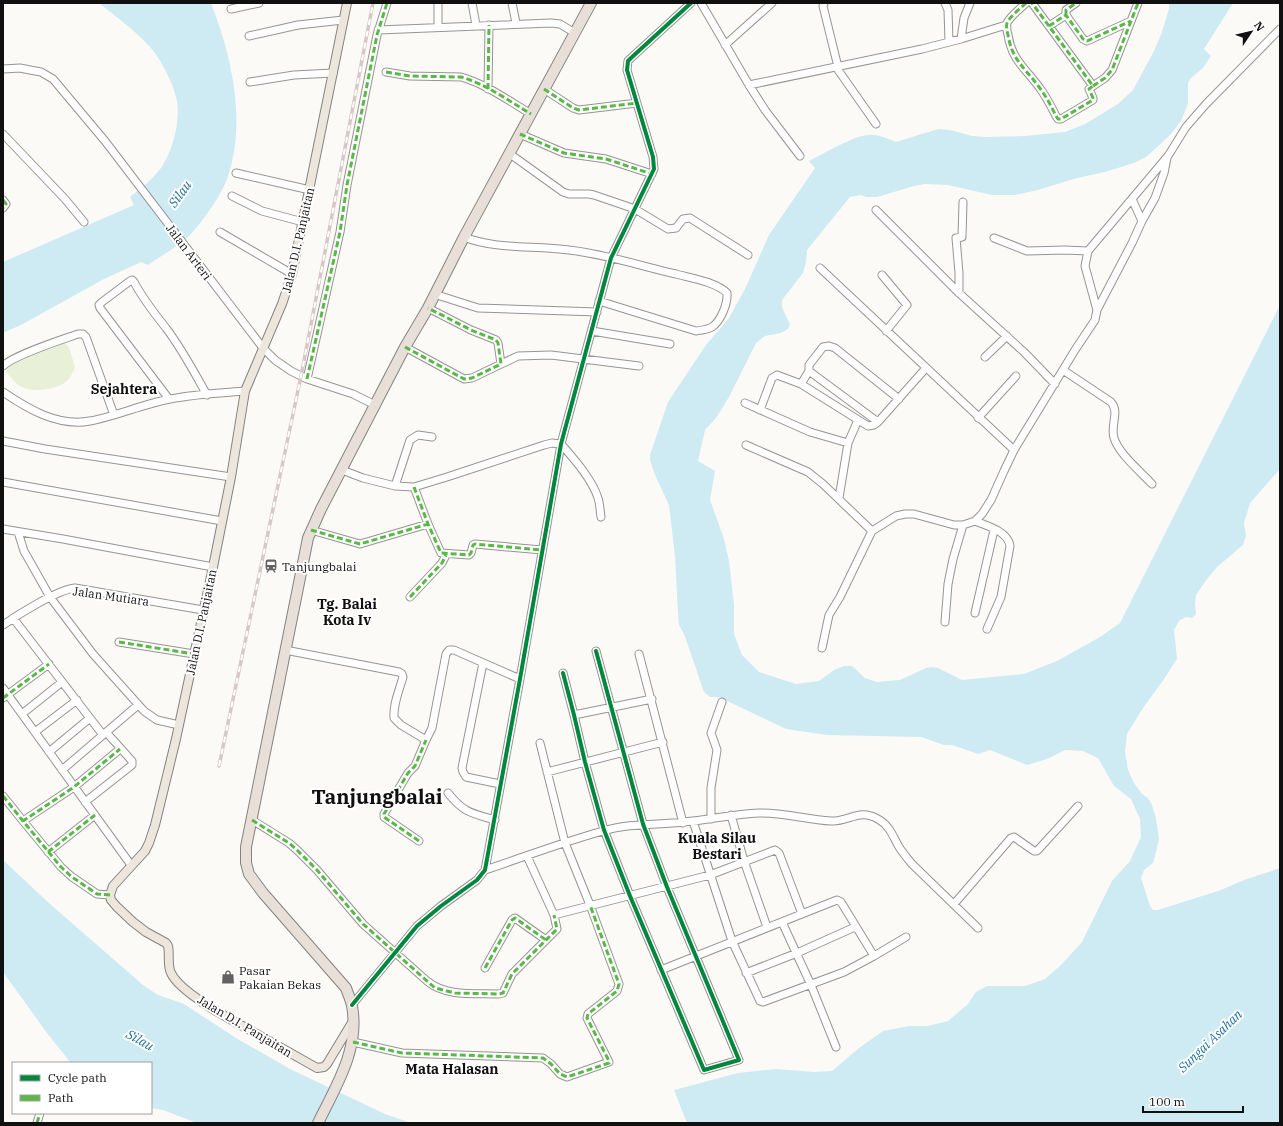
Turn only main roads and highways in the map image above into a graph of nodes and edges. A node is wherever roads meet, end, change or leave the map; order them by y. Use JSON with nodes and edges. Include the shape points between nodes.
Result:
{"nodes":[{"id":1,"x":347,"y":3,"type":"edge"},
{"id":2,"x":591,"y":3,"type":"edge"},
{"id":3,"x":353,"y":1021,"type":"junction"},
{"id":4,"x":318,"y":1123,"type":"edge"}],
"edges":[{"from":1,"to":3,"type":"main road","name":"Jalan D.I. Panjaitan","via":[[292,274],[245,391],[213,567],[153,831],[144,851],[113,886],[110,895],[111,900],[133,922],[166,943],[171,974],[190,993],[216,1011],[317,1068],[327,1064]]},
{"from":2,"to":3,"type":"highway","via":[[374,405],[308,538],[246,847],[246,863],[249,874],[263,893],[346,988],[352,1005]]},
{"from":3,"to":4,"type":"highway","via":[[353,1042],[347,1063]]}]}
